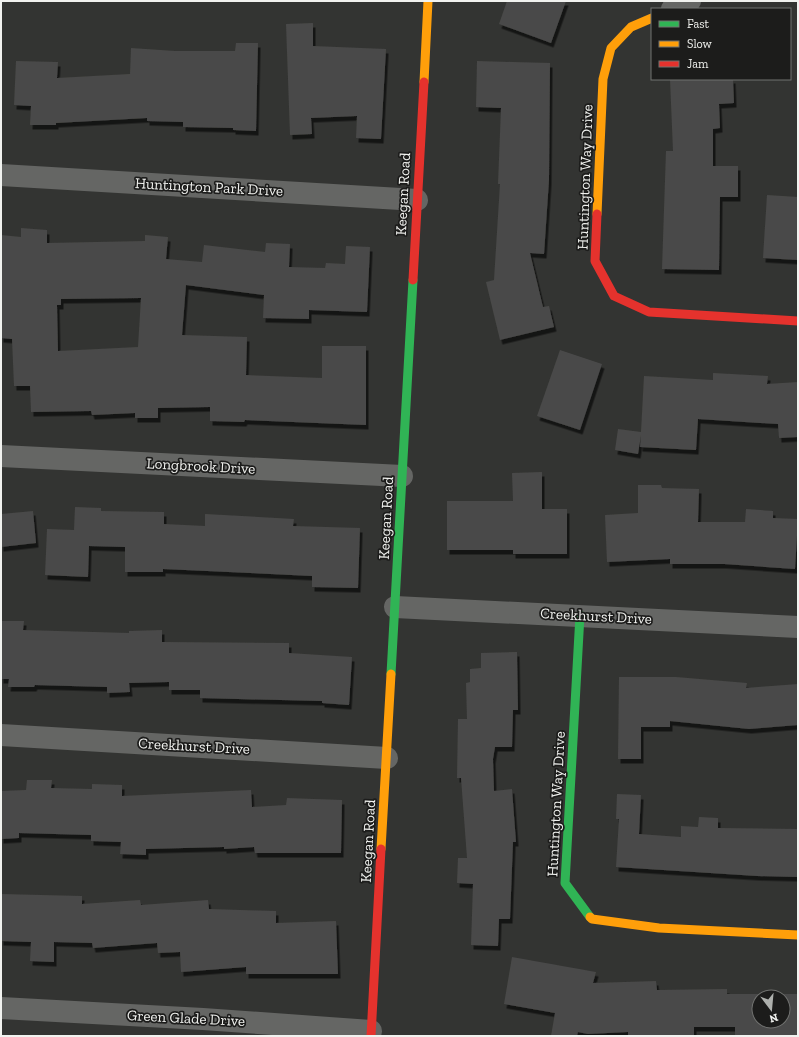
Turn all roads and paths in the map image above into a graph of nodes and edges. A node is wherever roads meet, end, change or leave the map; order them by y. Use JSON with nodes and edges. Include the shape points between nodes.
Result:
{"nodes":[{"id":1,"x":428,"y":1,"type":"edge"},
{"id":2,"x":690,"y":1,"type":"edge"},
{"id":3,"x":674,"y":8,"type":"edge"},
{"id":4,"x":651,"y":18,"type":"edge"},
{"id":5,"x":1,"y":175,"type":"edge"},
{"id":6,"x":417,"y":200,"type":"junction"},
{"id":7,"x":798,"y":321,"type":"edge"},
{"id":8,"x":1,"y":456,"type":"edge"},
{"id":9,"x":402,"y":476,"type":"junction"},
{"id":10,"x":395,"y":607,"type":"junction"},
{"id":11,"x":580,"y":615,"type":"junction"},
{"id":12,"x":798,"y":627,"type":"edge"},
{"id":13,"x":1,"y":735,"type":"edge"},
{"id":14,"x":386,"y":758,"type":"junction"},
{"id":15,"x":798,"y":935,"type":"edge"},
{"id":16,"x":1,"y":1008,"type":"edge"},
{"id":17,"x":371,"y":1033,"type":"edge"}],
"edges":[{"from":1,"to":6,"type":"street","name":"Keegan Road"},
{"from":2,"to":3,"type":"street"},
{"from":4,"to":7,"type":"street","name":"Huntington Way Drive","via":[[631,27],[611,48],[603,79],[595,260],[614,296],[649,312]]},
{"from":5,"to":6,"type":"street","name":"Huntington Park Drive"},
{"from":6,"to":9,"type":"street","name":"Keegan Road"},
{"from":8,"to":9,"type":"street","name":"Longbrook Drive"},
{"from":9,"to":10,"type":"street","name":"Keegan Road"},
{"from":10,"to":11,"type":"street","name":"Creekhurst Drive"},
{"from":10,"to":14,"type":"street","name":"Keegan Road"},
{"from":11,"to":12,"type":"street","name":"Creekhurst Drive"},
{"from":11,"to":15,"type":"street","name":"Huntington Way Drive","via":[[565,883],[592,919],[659,928]]},
{"from":13,"to":14,"type":"street","name":"Creekhurst Drive"},
{"from":14,"to":17,"type":"street","name":"Keegan Road"},
{"from":16,"to":17,"type":"street","name":"Green Glade Drive","via":[[203,1019]]}]}
